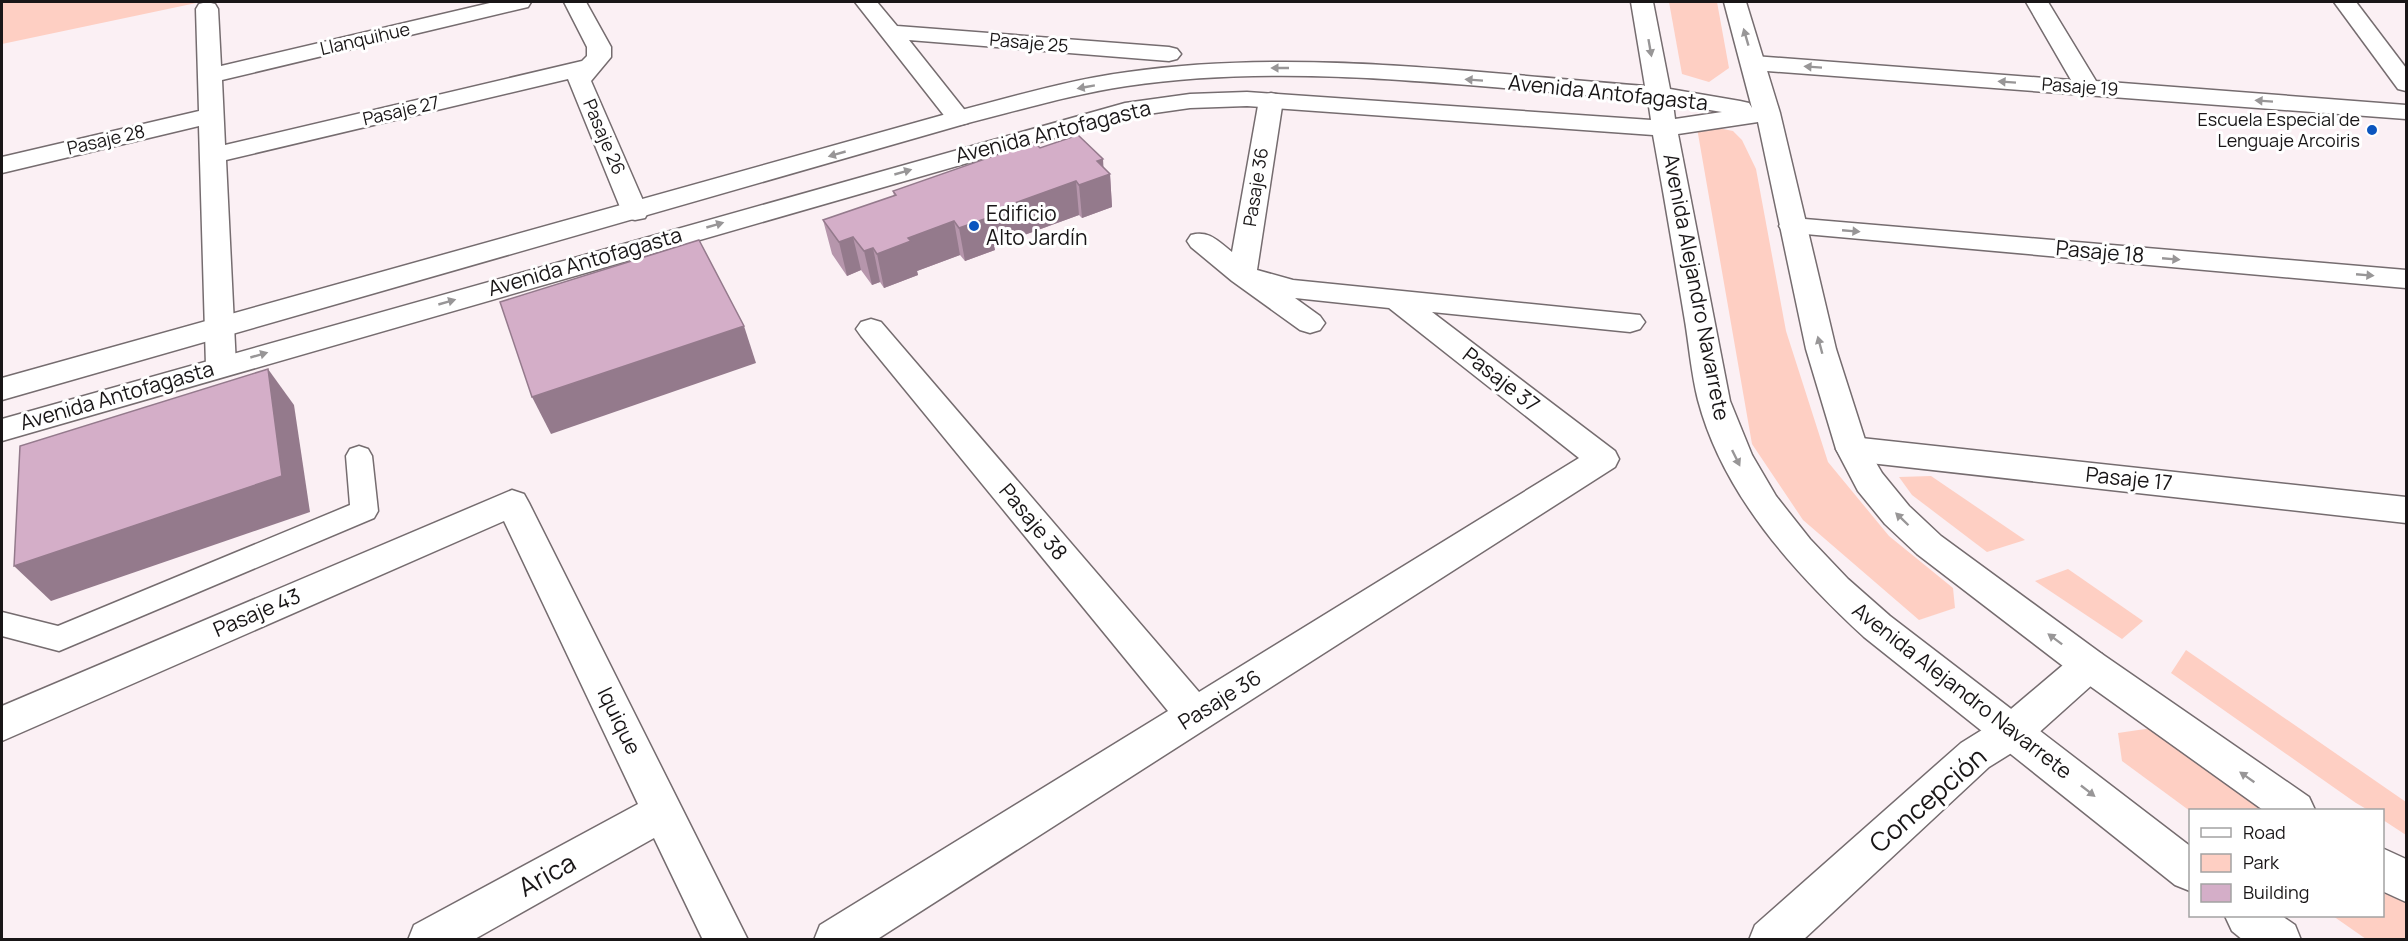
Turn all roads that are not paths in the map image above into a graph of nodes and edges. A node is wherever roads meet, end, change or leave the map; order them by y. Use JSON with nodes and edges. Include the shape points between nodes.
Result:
{"nodes":[{"id":1,"x":520,"y":2,"type":"edge"},
{"id":2,"x":575,"y":2,"type":"edge"},
{"id":3,"x":1642,"y":2,"type":"edge"},
{"id":4,"x":1735,"y":2,"type":"edge"},
{"id":5,"x":2037,"y":2,"type":"edge"},
{"id":6,"x":2345,"y":2,"type":"edge"},
{"id":7,"x":871,"y":4,"type":"edge"},
{"id":8,"x":207,"y":9,"type":"dead end"},
{"id":9,"x":888,"y":32,"type":"junction"},
{"id":10,"x":1169,"y":54,"type":"dead end"},
{"id":11,"x":1754,"y":63,"type":"junction"},
{"id":12,"x":589,"y":67,"type":"junction"},
{"id":13,"x":210,"y":76,"type":"junction"},
{"id":14,"x":2406,"y":84,"type":"edge"},
{"id":15,"x":2088,"y":88,"type":"junction"},
{"id":16,"x":1658,"y":94,"type":"junction"},
{"id":17,"x":1271,"y":100,"type":"junction"},
{"id":18,"x":2406,"y":112,"type":"edge"},
{"id":19,"x":1768,"y":113,"type":"junction"},
{"id":20,"x":211,"y":116,"type":"junction"},
{"id":21,"x":959,"y":118,"type":"junction"},
{"id":22,"x":1665,"y":128,"type":"junction"},
{"id":23,"x":213,"y":155,"type":"junction"},
{"id":24,"x":2,"y":165,"type":"edge"},
{"id":25,"x":635,"y":212,"type":"junction"},
{"id":26,"x":1793,"y":226,"type":"junction"},
{"id":27,"x":1201,"y":241,"type":"dead end"},
{"id":28,"x":1242,"y":274,"type":"junction"},
{"id":29,"x":2406,"y":279,"type":"edge"},
{"id":30,"x":1399,"y":301,"type":"junction"},
{"id":31,"x":1630,"y":322,"type":"dead end"},
{"id":32,"x":1310,"y":323,"type":"dead end"},
{"id":33,"x":219,"y":329,"type":"junction"},
{"id":34,"x":871,"y":329,"type":"dead end"},
{"id":35,"x":221,"y":366,"type":"junction"},
{"id":36,"x":2,"y":389,"type":"edge"},
{"id":37,"x":2,"y":430,"type":"edge"},
{"id":38,"x":1852,"y":449,"type":"junction"},
{"id":39,"x":359,"y":456,"type":"dead end"},
{"id":40,"x":1603,"y":459,"type":"joint"},
{"id":41,"x":512,"y":503,"type":"joint"},
{"id":42,"x":2406,"y":510,"type":"edge"},
{"id":43,"x":2,"y":624,"type":"edge"},
{"id":44,"x":2089,"y":665,"type":"junction"},
{"id":45,"x":1195,"y":715,"type":"junction"},
{"id":46,"x":2,"y":724,"type":"edge"},
{"id":47,"x":2012,"y":732,"type":"junction"},
{"id":48,"x":2294,"y":809,"type":"edge"},
{"id":49,"x":663,"y":811,"type":"junction"},
{"id":50,"x":2384,"y":869,"type":"edge"},
{"id":51,"x":2189,"y":870,"type":"edge"},
{"id":52,"x":2406,"y":882,"type":"edge"},
{"id":53,"x":2250,"y":917,"type":"edge"},
{"id":54,"x":430,"y":939,"type":"edge"},
{"id":55,"x":726,"y":939,"type":"edge"},
{"id":56,"x":836,"y":939,"type":"edge"},
{"id":57,"x":1772,"y":939,"type":"edge"},
{"id":58,"x":2279,"y":939,"type":"edge"}],
"edges":[{"from":1,"to":13,"type":"street","name":"Llanquihue"},
{"from":2,"to":12,"type":"street","name":"Pasaje 26","via":[[599,47],[599,57]]},
{"from":3,"to":16,"type":"street","name":"Avenida Alejandro Navarrete","one_way":true},
{"from":11,"to":4,"type":"street","one_way":true},
{"from":5,"to":15,"type":"street"},
{"from":6,"to":14,"type":"street"},
{"from":7,"to":9,"type":"street"},
{"from":8,"to":13,"type":"street"},
{"from":9,"to":10,"type":"street","name":"Pasaje 25"},
{"from":9,"to":21,"type":"street"},
{"from":15,"to":11,"type":"street","name":"Pasaje 19","one_way":true},
{"from":11,"to":19,"type":"street"},
{"from":12,"to":23,"type":"street","name":"Pasaje 27"},
{"from":12,"to":25,"type":"street","name":"Pasaje 26","via":[[579,81]]},
{"from":13,"to":20,"type":"street"},
{"from":18,"to":15,"type":"street","name":"Pasaje 19","one_way":true},
{"from":16,"to":19,"type":"street","name":"Avenida Antofagasta"},
{"from":16,"to":21,"type":"street","name":"Avenida Antofagasta","one_way":true,"via":[[1322,69],[1240,69],[1071,89]]},
{"from":16,"to":22,"type":"street","name":"Avenida Alejandro Navarrete"},
{"from":17,"to":22,"type":"street","name":"Avenida Antofagasta"},
{"from":17,"to":28,"type":"street","name":"Pasaje 36"},
{"from":35,"to":17,"type":"street","name":"Avenida Antofagasta","one_way":true,"via":[[1093,118],[1190,101]]},
{"from":19,"to":22,"type":"street","name":"Avenida Antofagasta"},
{"from":19,"to":26,"type":"street"},
{"from":20,"to":23,"type":"street"},
{"from":20,"to":24,"type":"street","name":"Pasaje 28"},
{"from":21,"to":25,"type":"street","name":"Avenida Antofagasta","one_way":true},
{"from":22,"to":47,"type":"street","name":"Avenida Alejandro Navarrete","one_way":true,"via":[[1714,401],[1744,473],[1807,561],[1855,609]]},
{"from":23,"to":33,"type":"street"},
{"from":25,"to":33,"type":"street","name":"Avenida Antofagasta"},
{"from":26,"to":29,"type":"street","name":"Pasaje 18","one_way":true},
{"from":38,"to":26,"type":"street","one_way":true,"via":[[1821,349]]},
{"from":27,"to":28,"type":"street"},
{"from":28,"to":30,"type":"street","via":[[1293,289]]},
{"from":28,"to":32,"type":"street"},
{"from":30,"to":31,"type":"street"},
{"from":30,"to":40,"type":"street","name":"Pasaje 37"},
{"from":33,"to":35,"type":"street"},
{"from":33,"to":36,"type":"street","name":"Avenida Antofagasta"},
{"from":34,"to":45,"type":"street","name":"Pasaje 38"},
{"from":35,"to":37,"type":"street","name":"Avenida Antofagasta"},
{"from":38,"to":42,"type":"street","name":"Pasaje 17"},
{"from":44,"to":38,"type":"street","one_way":true,"via":[[1929,544],[1897,515]]},
{"from":39,"to":43,"type":"lane","via":[[364,511],[59,639]]},
{"from":40,"to":45,"type":"street","name":"Pasaje 36"},
{"from":41,"to":46,"type":"street","name":"Pasaje 43"},
{"from":41,"to":49,"type":"street","name":"Iquique"},
{"from":44,"to":47,"type":"street","name":"Concepción"},
{"from":48,"to":44,"type":"street","one_way":true},
{"from":45,"to":56,"type":"street","name":"Pasaje 36"},
{"from":47,"to":51,"type":"street","name":"Avenida Alejandro Navarrete","one_way":true},
{"from":47,"to":57,"type":"street","name":"Concepción","via":[[1975,755]]},
{"from":49,"to":54,"type":"street","name":"Arica"},
{"from":49,"to":55,"type":"street","name":"Iquique"},
{"from":50,"to":52,"type":"street"},
{"from":53,"to":58,"type":"street"}]}
